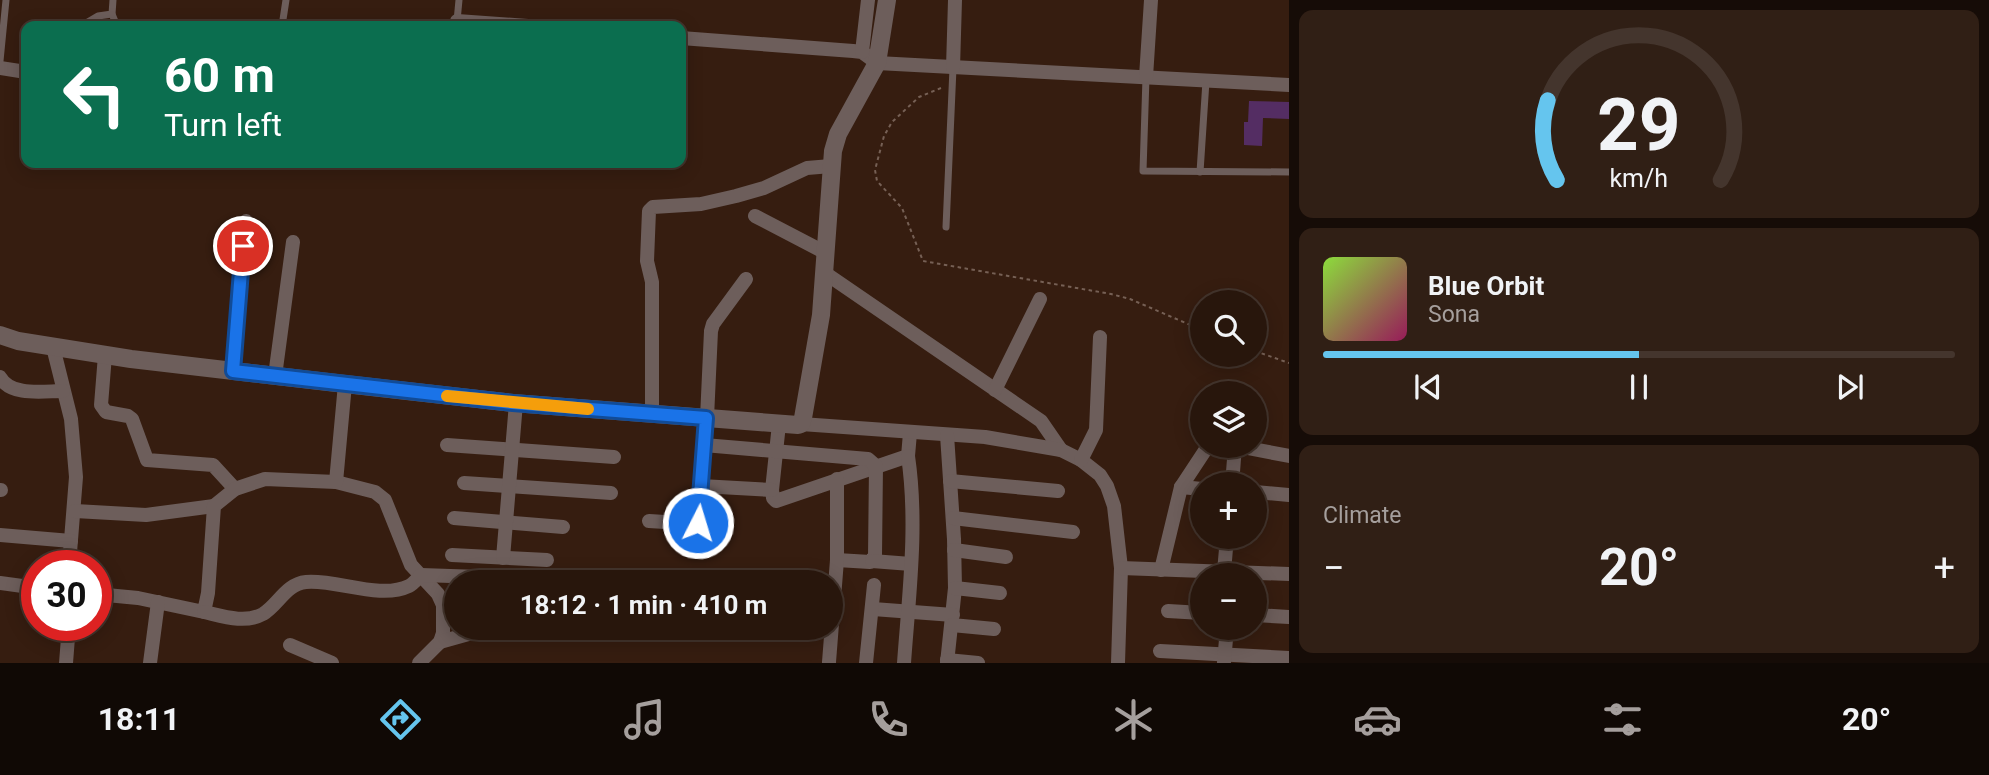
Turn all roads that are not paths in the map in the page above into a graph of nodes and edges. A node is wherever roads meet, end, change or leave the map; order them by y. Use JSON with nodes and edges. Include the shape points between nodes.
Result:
{"nodes":[{"id":1,"x":6,"y":0,"type":"edge"},
{"id":2,"x":113,"y":0,"type":"edge"},
{"id":3,"x":286,"y":0,"type":"edge"},
{"id":4,"x":458,"y":0,"type":"edge"},
{"id":5,"x":868,"y":0,"type":"edge"},
{"id":6,"x":887,"y":0,"type":"edge"},
{"id":7,"x":956,"y":0,"type":"edge"},
{"id":8,"x":1151,"y":0,"type":"edge"},
{"id":9,"x":112,"y":14,"type":"junction"},
{"id":10,"x":89,"y":21,"type":"edge"},
{"id":11,"x":115,"y":21,"type":"edge"},
{"id":12,"x":283,"y":21,"type":"edge"},
{"id":13,"x":457,"y":21,"type":"edge"},
{"id":14,"x":686,"y":39,"type":"edge"},
{"id":15,"x":870,"y":57,"type":"junction"},
{"id":16,"x":0,"y":61,"type":"edge"},
{"id":17,"x":0,"y":68,"type":"edge"},
{"id":18,"x":953,"y":68,"type":"junction"},
{"id":19,"x":21,"y":71,"type":"edge"},
{"id":20,"x":1146,"y":77,"type":"junction"},
{"id":21,"x":1206,"y":81,"type":"junction"},
{"id":22,"x":1289,"y":85,"type":"edge"},
{"id":23,"x":831,"y":166,"type":"junction"},
{"id":24,"x":1200,"y":172,"type":"junction"},
{"id":25,"x":1289,"y":172,"type":"edge"},
{"id":26,"x":755,"y":216,"type":"dead end"},
{"id":27,"x":246,"y":221,"type":"dead end"},
{"id":28,"x":946,"y":227,"type":"dead end"},
{"id":29,"x":293,"y":242,"type":"dead end"},
{"id":30,"x":826,"y":253,"type":"junction"},
{"id":31,"x":825,"y":273,"type":"junction"},
{"id":32,"x":746,"y":279,"type":"dead end"},
{"id":33,"x":1040,"y":299,"type":"dead end"},
{"id":34,"x":0,"y":335,"type":"edge"},
{"id":35,"x":1100,"y":337,"type":"dead end"},
{"id":36,"x":53,"y":347,"type":"junction"},
{"id":37,"x":105,"y":355,"type":"junction"},
{"id":38,"x":233,"y":371,"type":"junction"},
{"id":39,"x":275,"y":376,"type":"junction"},
{"id":40,"x":0,"y":377,"type":"edge"},
{"id":41,"x":345,"y":384,"type":"junction"},
{"id":42,"x":995,"y":390,"type":"junction"},
{"id":43,"x":64,"y":391,"type":"junction"},
{"id":44,"x":516,"y":403,"type":"junction"},
{"id":45,"x":653,"y":414,"type":"junction"},
{"id":46,"x":706,"y":418,"type":"junction"},
{"id":47,"x":779,"y":424,"type":"junction"},
{"id":48,"x":801,"y":424,"type":"junction"},
{"id":49,"x":910,"y":433,"type":"junction"},
{"id":50,"x":947,"y":435,"type":"junction"},
{"id":51,"x":447,"y":445,"type":"dead end"},
{"id":52,"x":704,"y":445,"type":"junction"},
{"id":53,"x":512,"y":450,"type":"junction"},
{"id":54,"x":776,"y":450,"type":"junction"},
{"id":55,"x":1060,"y":450,"type":"junction"},
{"id":56,"x":1267,"y":452,"type":"edge"},
{"id":57,"x":908,"y":456,"type":"junction"},
{"id":58,"x":1289,"y":456,"type":"edge"},
{"id":59,"x":614,"y":457,"type":"dead end"},
{"id":60,"x":1200,"y":458,"type":"edge"},
{"id":61,"x":1081,"y":460,"type":"junction"},
{"id":62,"x":876,"y":466,"type":"junction"},
{"id":63,"x":837,"y":479,"type":"junction"},
{"id":64,"x":950,"y":481,"type":"junction"},
{"id":65,"x":336,"y":482,"type":"junction"},
{"id":66,"x":464,"y":483,"type":"dead end"},
{"id":67,"x":509,"y":486,"type":"junction"},
{"id":68,"x":701,"y":486,"type":"junction"},
{"id":69,"x":1181,"y":487,"type":"junction"},
{"id":70,"x":1190,"y":488,"type":"edge"},
{"id":71,"x":235,"y":489,"type":"junction"},
{"id":72,"x":772,"y":491,"type":"junction"},
{"id":73,"x":1058,"y":492,"type":"dead end"},
{"id":74,"x":611,"y":493,"type":"dead end"},
{"id":75,"x":1267,"y":493,"type":"edge"},
{"id":76,"x":1289,"y":495,"type":"edge"},
{"id":77,"x":214,"y":506,"type":"junction"},
{"id":78,"x":75,"y":511,"type":"junction"},
{"id":79,"x":454,"y":518,"type":"dead end"},
{"id":80,"x":953,"y":518,"type":"junction"},
{"id":81,"x":649,"y":521,"type":"dead end"},
{"id":82,"x":506,"y":522,"type":"junction"},
{"id":83,"x":562,"y":527,"type":"dead end"},
{"id":84,"x":1073,"y":532,"type":"dead end"},
{"id":85,"x":0,"y":535,"type":"edge"},
{"id":86,"x":71,"y":541,"type":"junction"},
{"id":87,"x":70,"y":550,"type":"edge"},
{"id":88,"x":954,"y":550,"type":"junction"},
{"id":89,"x":452,"y":555,"type":"dead end"},
{"id":90,"x":1006,"y":557,"type":"dead end"},
{"id":91,"x":503,"y":558,"type":"junction"},
{"id":92,"x":547,"y":560,"type":"dead end"},
{"id":93,"x":837,"y":561,"type":"junction"},
{"id":94,"x":872,"y":561,"type":"junction"},
{"id":95,"x":911,"y":564,"type":"junction"},
{"id":96,"x":1121,"y":568,"type":"junction"},
{"id":97,"x":836,"y":570,"type":"edge"},
{"id":98,"x":1161,"y":570,"type":"junction"},
{"id":99,"x":1190,"y":571,"type":"edge"},
{"id":100,"x":1267,"y":574,"type":"edge"},
{"id":101,"x":1289,"y":574,"type":"edge"},
{"id":102,"x":421,"y":575,"type":"junction"},
{"id":103,"x":444,"y":576,"type":"edge"},
{"id":104,"x":0,"y":583,"type":"edge"},
{"id":105,"x":874,"y":585,"type":"dead end"},
{"id":106,"x":21,"y":586,"type":"edge"},
{"id":107,"x":955,"y":588,"type":"junction"},
{"id":108,"x":1000,"y":593,"type":"dead end"},
{"id":109,"x":112,"y":596,"type":"edge"},
{"id":110,"x":158,"y":602,"type":"junction"},
{"id":111,"x":444,"y":602,"type":"edge"},
{"id":112,"x":873,"y":609,"type":"junction"},
{"id":113,"x":1168,"y":611,"type":"dead end"},
{"id":114,"x":204,"y":612,"type":"junction"},
{"id":115,"x":908,"y":612,"type":"junction"},
{"id":116,"x":1190,"y":612,"type":"edge"},
{"id":117,"x":1267,"y":616,"type":"edge"},
{"id":118,"x":1289,"y":617,"type":"edge"},
{"id":119,"x":952,"y":620,"type":"junction"},
{"id":120,"x":994,"y":629,"type":"dead end"},
{"id":121,"x":444,"y":630,"type":"edge"},
{"id":122,"x":447,"y":640,"type":"edge"},
{"id":123,"x":831,"y":640,"type":"edge"},
{"id":124,"x":1226,"y":640,"type":"edge"},
{"id":125,"x":68,"y":641,"type":"edge"},
{"id":126,"x":440,"y":642,"type":"junction"},
{"id":127,"x":290,"y":645,"type":"dead end"},
{"id":128,"x":1160,"y":651,"type":"dead end"},
{"id":129,"x":1289,"y":658,"type":"edge"},
{"id":130,"x":1224,"y":659,"type":"edge"},
{"id":131,"x":829,"y":662,"type":"edge"},
{"id":132,"x":947,"y":662,"type":"edge"},
{"id":133,"x":66,"y":663,"type":"edge"},
{"id":134,"x":150,"y":663,"type":"edge"},
{"id":135,"x":332,"y":663,"type":"edge"},
{"id":136,"x":419,"y":663,"type":"edge"},
{"id":137,"x":866,"y":663,"type":"edge"},
{"id":138,"x":904,"y":663,"type":"edge"},
{"id":139,"x":978,"y":663,"type":"edge"},
{"id":140,"x":1118,"y":663,"type":"edge"}],
"edges":[{"from":1,"to":16,"type":"lane"},
{"from":2,"to":9,"type":"lane"},
{"from":3,"to":12,"type":"lane"},
{"from":4,"to":13,"type":"lane"},
{"from":5,"to":15,"type":"street"},
{"from":6,"to":15,"type":"street"},
{"from":7,"to":18,"type":"street"},
{"from":8,"to":20,"type":"street"},
{"from":9,"to":10,"type":"lane"},
{"from":9,"to":11,"type":"lane"},
{"from":14,"to":15,"type":"street"},
{"from":15,"to":18,"type":"street"},
{"from":15,"to":23,"type":"street","via":[[838,134]]},
{"from":17,"to":19,"type":"street"},
{"from":18,"to":20,"type":"street"},
{"from":18,"to":28,"type":"lane"},
{"from":20,"to":21,"type":"street"},
{"from":20,"to":24,"type":"lane","via":[[1143,171]]},
{"from":21,"to":22,"type":"street"},
{"from":21,"to":24,"type":"lane"},
{"from":23,"to":30,"type":"street"},
{"from":23,"to":45,"type":"street","via":[[807,168],[736,196],[649,211]]},
{"from":24,"to":25,"type":"lane"},
{"from":26,"to":30,"type":"street"},
{"from":27,"to":38,"type":"street"},
{"from":29,"to":39,"type":"street"},
{"from":30,"to":31,"type":"street"},
{"from":31,"to":42,"type":"street"},
{"from":31,"to":48,"type":"street"},
{"from":32,"to":46,"type":"street","via":[[713,324]]},
{"from":33,"to":42,"type":"street"},
{"from":34,"to":36,"type":"street"},
{"from":35,"to":61,"type":"street","via":[[1096,430]]},
{"from":36,"to":37,"type":"street"},
{"from":36,"to":43,"type":"street"},
{"from":37,"to":38,"type":"street"},
{"from":37,"to":71,"type":"street","via":[[101,405],[106,412],[132,419],[146,460],[212,465]]},
{"from":38,"to":39,"type":"street"},
{"from":39,"to":41,"type":"street"},
{"from":40,"to":43,"type":"street","via":[[19,390]]},
{"from":41,"to":44,"type":"street"},
{"from":41,"to":65,"type":"street"},
{"from":42,"to":55,"type":"street","via":[[1041,421]]},
{"from":43,"to":78,"type":"street","via":[[71,419]]},
{"from":44,"to":45,"type":"street"},
{"from":44,"to":53,"type":"street"},
{"from":45,"to":46,"type":"street"},
{"from":46,"to":47,"type":"street"},
{"from":46,"to":52,"type":"street"},
{"from":47,"to":48,"type":"street"},
{"from":47,"to":54,"type":"street"},
{"from":48,"to":49,"type":"street"},
{"from":49,"to":50,"type":"street"},
{"from":49,"to":57,"type":"street"},
{"from":50,"to":55,"type":"street"},
{"from":50,"to":64,"type":"street"},
{"from":51,"to":53,"type":"street"},
{"from":52,"to":54,"type":"street"},
{"from":52,"to":68,"type":"street"},
{"from":53,"to":59,"type":"street"},
{"from":53,"to":67,"type":"street"},
{"from":54,"to":62,"type":"street","via":[[868,459]]},
{"from":54,"to":72,"type":"street"},
{"from":55,"to":61,"type":"street"},
{"from":56,"to":58,"type":"street"},
{"from":57,"to":62,"type":"street"},
{"from":57,"to":95,"type":"street"},
{"from":60,"to":69,"type":"street"},
{"from":61,"to":96,"type":"street","via":[[1107,486],[1114,506]]},
{"from":62,"to":63,"type":"street"},
{"from":62,"to":94,"type":"street"},
{"from":63,"to":72,"type":"street","via":[[776,501]]},
{"from":63,"to":93,"type":"street"},
{"from":64,"to":73,"type":"street"},
{"from":64,"to":80,"type":"street"},
{"from":65,"to":71,"type":"street","via":[[265,478]]},
{"from":65,"to":102,"type":"street","via":[[375,492],[385,500],[411,565]]},
{"from":66,"to":67,"type":"street"},
{"from":67,"to":74,"type":"street"},
{"from":67,"to":82,"type":"street"},
{"from":68,"to":72,"type":"street"},
{"from":68,"to":81,"type":"street","via":[[697,524]]},
{"from":69,"to":70,"type":"street"},
{"from":69,"to":98,"type":"street"},
{"from":71,"to":77,"type":"street"},
{"from":75,"to":76,"type":"street"},
{"from":77,"to":78,"type":"street","via":[[146,515]]},
{"from":77,"to":114,"type":"street"},
{"from":78,"to":86,"type":"street"},
{"from":79,"to":82,"type":"street"},
{"from":80,"to":84,"type":"street"},
{"from":80,"to":88,"type":"street"},
{"from":82,"to":83,"type":"street"},
{"from":82,"to":91,"type":"street"},
{"from":85,"to":86,"type":"street"},
{"from":86,"to":87,"type":"street"},
{"from":88,"to":90,"type":"street"},
{"from":88,"to":107,"type":"street"},
{"from":89,"to":91,"type":"street"},
{"from":91,"to":92,"type":"street"},
{"from":93,"to":94,"type":"street"},
{"from":93,"to":97,"type":"street"},
{"from":94,"to":95,"type":"street"},
{"from":95,"to":115,"type":"street"},
{"from":96,"to":98,"type":"street"},
{"from":96,"to":140,"type":"street"},
{"from":98,"to":99,"type":"street"},
{"from":100,"to":101,"type":"street"},
{"from":102,"to":103,"type":"street"},
{"from":102,"to":111,"type":"street"},
{"from":102,"to":114,"type":"street","via":[[409,586],[378,590],[305,582],[293,586],[262,614],[248,618]]},
{"from":104,"to":106,"type":"street"},
{"from":105,"to":112,"type":"street"},
{"from":107,"to":108,"type":"street"},
{"from":107,"to":119,"type":"street"},
{"from":109,"to":110,"type":"street"},
{"from":110,"to":114,"type":"street"},
{"from":110,"to":134,"type":"street"},
{"from":112,"to":115,"type":"street"},
{"from":112,"to":137,"type":"street"},
{"from":113,"to":116,"type":"street"},
{"from":115,"to":119,"type":"street"},
{"from":115,"to":138,"type":"street"},
{"from":117,"to":118,"type":"street"},
{"from":119,"to":120,"type":"street"},
{"from":119,"to":132,"type":"street"},
{"from":121,"to":126,"type":"street"},
{"from":122,"to":126,"type":"street"},
{"from":123,"to":131,"type":"street"},
{"from":124,"to":130,"type":"street"},
{"from":125,"to":133,"type":"street"},
{"from":126,"to":136,"type":"street"},
{"from":127,"to":135,"type":"street"},
{"from":128,"to":130,"type":"street"},
{"from":129,"to":130,"type":"street"},
{"from":132,"to":139,"type":"street"}]}
